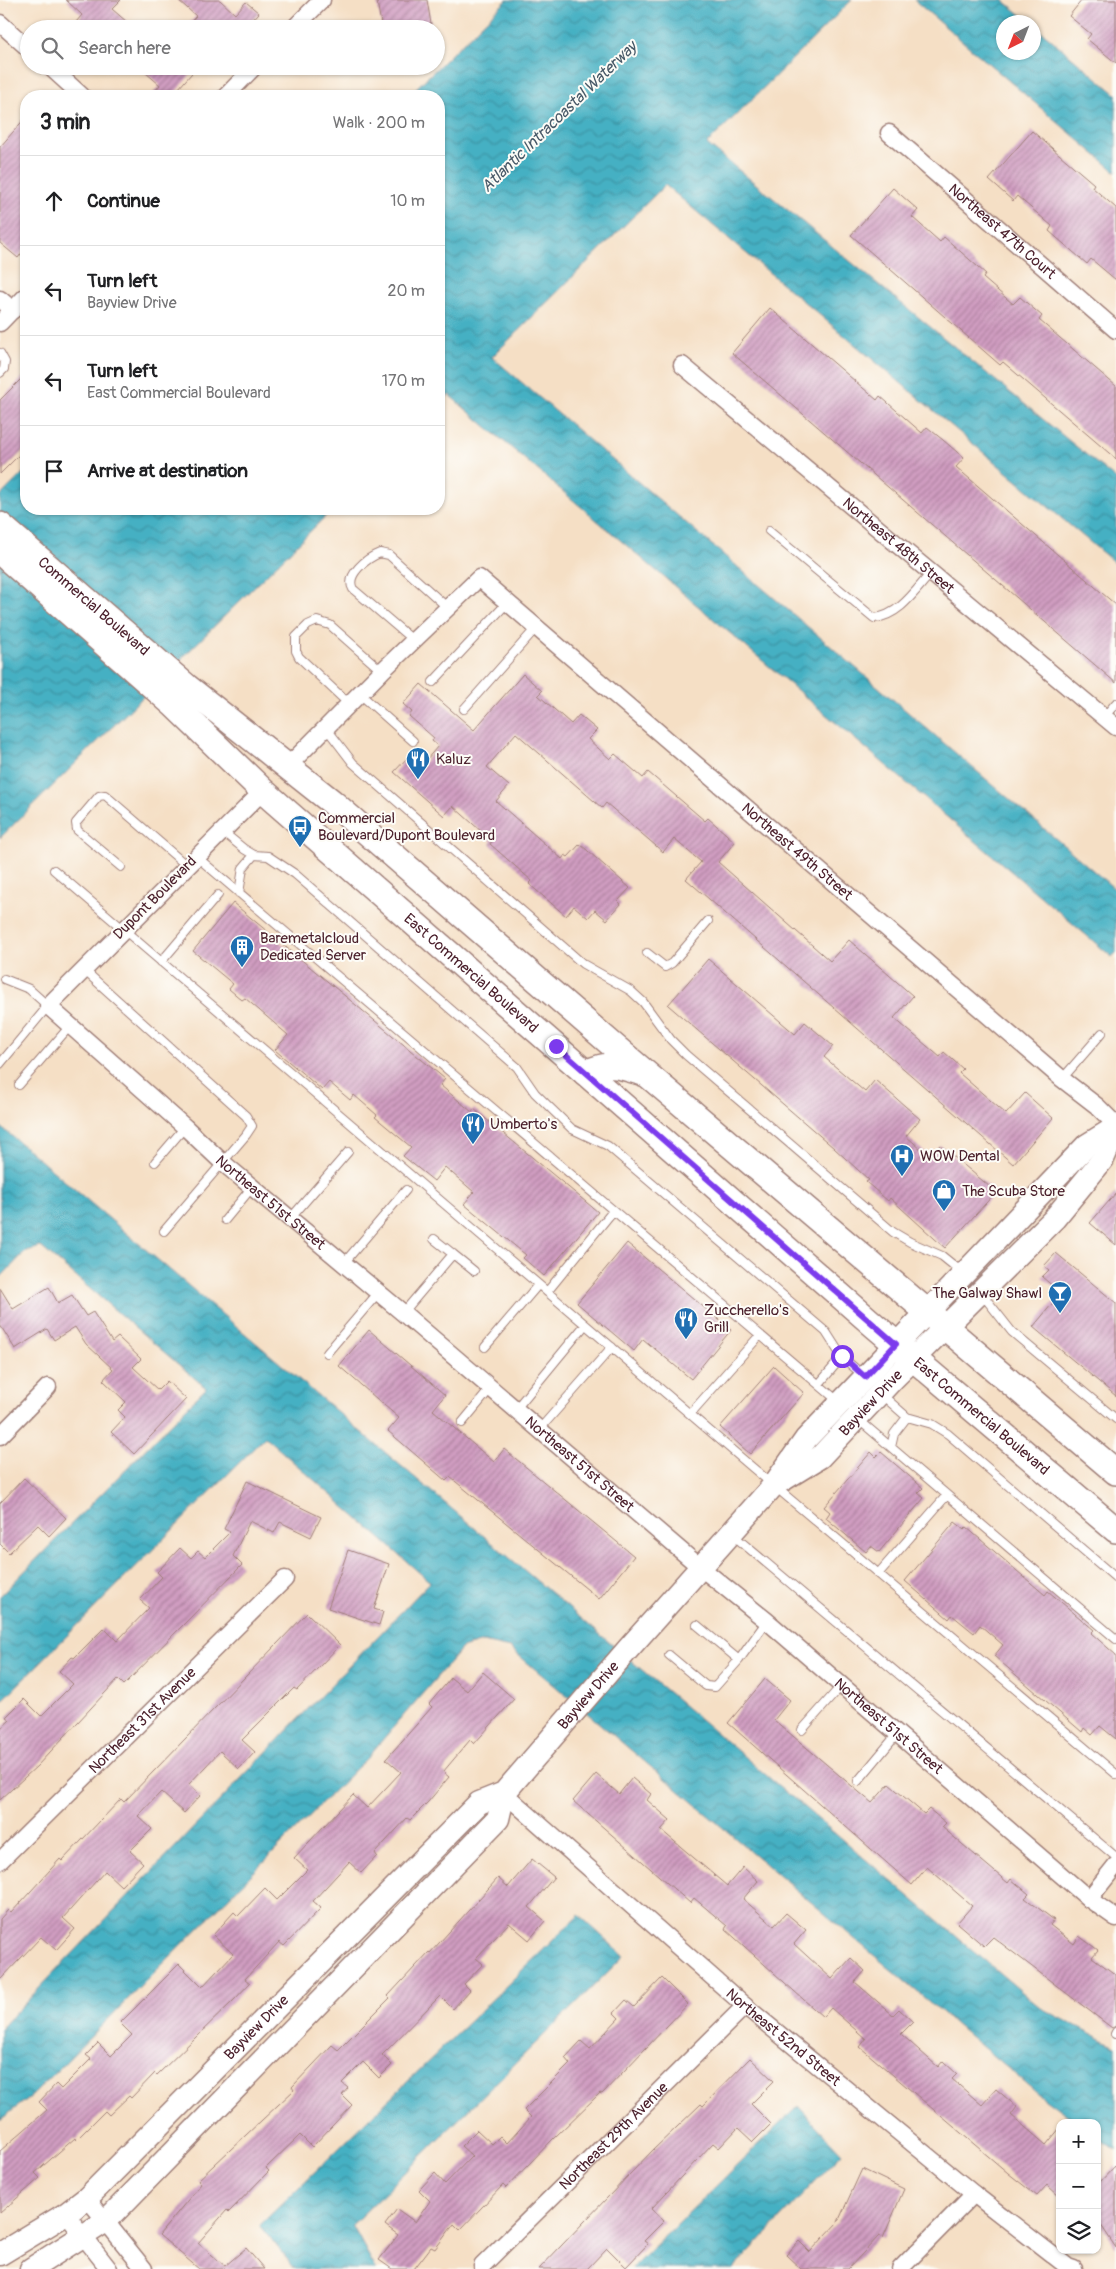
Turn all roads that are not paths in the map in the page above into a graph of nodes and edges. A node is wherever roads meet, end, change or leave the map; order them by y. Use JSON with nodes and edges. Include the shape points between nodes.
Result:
{"nodes":[{"id":1,"x":313,"y":3,"type":"edge"},
{"id":2,"x":300,"y":20,"type":"edge"},
{"id":3,"x":0,"y":23,"type":"edge"},
{"id":4,"x":20,"y":41,"type":"edge"},
{"id":5,"x":58,"y":75,"type":"edge"},
{"id":6,"x":247,"y":75,"type":"edge"},
{"id":7,"x":75,"y":90,"type":"edge"},
{"id":8,"x":232,"y":90,"type":"edge"},
{"id":9,"x":889,"y":132,"type":"dead end"},
{"id":10,"x":0,"y":299,"type":"edge"},
{"id":11,"x":20,"y":302,"type":"edge"},
{"id":12,"x":12,"y":310,"type":"junction"},
{"id":13,"x":0,"y":322,"type":"edge"},
{"id":14,"x":1116,"y":330,"type":"edge"},
{"id":15,"x":0,"y":353,"type":"edge"},
{"id":16,"x":682,"y":365,"type":"dead end"},
{"id":17,"x":0,"y":373,"type":"edge"},
{"id":18,"x":0,"y":525,"type":"edge"},
{"id":19,"x":769,"y":531,"type":"dead end"},
{"id":20,"x":0,"y":552,"type":"edge"},
{"id":21,"x":931,"y":573,"type":"junction"},
{"id":22,"x":507,"y":603,"type":"junction"},
{"id":23,"x":448,"y":608,"type":"junction"},
{"id":24,"x":536,"y":628,"type":"junction"},
{"id":25,"x":414,"y":641,"type":"junction"},
{"id":26,"x":382,"y":671,"type":"junction"},
{"id":27,"x":434,"y":682,"type":"dead end"},
{"id":28,"x":180,"y":696,"type":"junction"},
{"id":29,"x":355,"y":699,"type":"junction"},
{"id":30,"x":1116,"y":703,"type":"edge"},
{"id":31,"x":464,"y":709,"type":"dead end"},
{"id":32,"x":1110,"y":722,"type":"edge"},
{"id":33,"x":327,"y":729,"type":"junction"},
{"id":34,"x":413,"y":741,"type":"dead end"},
{"id":35,"x":288,"y":767,"type":"junction"},
{"id":36,"x":263,"y":791,"type":"junction"},
{"id":37,"x":332,"y":802,"type":"junction"},
{"id":38,"x":222,"y":831,"type":"junction"},
{"id":39,"x":254,"y":855,"type":"junction"},
{"id":40,"x":192,"y":862,"type":"junction"},
{"id":41,"x":121,"y":868,"type":"dead end"},
{"id":42,"x":54,"y":870,"type":"dead end"},
{"id":43,"x":239,"y":893,"type":"junction"},
{"id":44,"x":218,"y":895,"type":"dead end"},
{"id":45,"x":708,"y":921,"type":"dead end"},
{"id":46,"x":124,"y":930,"type":"junction"},
{"id":47,"x":647,"y":953,"type":"dead end"},
{"id":48,"x":161,"y":962,"type":"junction"},
{"id":49,"x":84,"y":970,"type":"junction"},
{"id":50,"x":4,"y":979,"type":"dead end"},
{"id":51,"x":48,"y":1006,"type":"junction"},
{"id":52,"x":70,"y":1026,"type":"junction"},
{"id":53,"x":1102,"y":1033,"type":"dead end"},
{"id":54,"x":609,"y":1042,"type":"junction"},
{"id":55,"x":556,"y":1046,"type":"junction"},
{"id":56,"x":0,"y":1064,"type":"edge"},
{"id":57,"x":586,"y":1073,"type":"junction"},
{"id":58,"x":648,"y":1075,"type":"junction"},
{"id":59,"x":1062,"y":1078,"type":"junction"},
{"id":60,"x":19,"y":1086,"type":"dead end"},
{"id":61,"x":185,"y":1127,"type":"junction"},
{"id":62,"x":1116,"y":1127,"type":"edge"},
{"id":63,"x":348,"y":1152,"type":"dead end"},
{"id":64,"x":155,"y":1162,"type":"dead end"},
{"id":65,"x":222,"y":1162,"type":"junction"},
{"id":66,"x":253,"y":1186,"type":"junction"},
{"id":67,"x":406,"y":1190,"type":"dead end"},
{"id":68,"x":613,"y":1211,"type":"junction"},
{"id":69,"x":290,"y":1219,"type":"junction"},
{"id":70,"x":225,"y":1220,"type":"dead end"},
{"id":71,"x":164,"y":1231,"type":"dead end"},
{"id":72,"x":434,"y":1238,"type":"dead end"},
{"id":73,"x":453,"y":1254,"type":"junction"},
{"id":74,"x":344,"y":1263,"type":"junction"},
{"id":75,"x":474,"y":1272,"type":"dead end"},
{"id":76,"x":964,"y":1275,"type":"junction"},
{"id":77,"x":538,"y":1285,"type":"junction"},
{"id":78,"x":547,"y":1292,"type":"junction"},
{"id":79,"x":981,"y":1292,"type":"junction"},
{"id":80,"x":378,"y":1293,"type":"junction"},
{"id":81,"x":403,"y":1313,"type":"junction"},
{"id":82,"x":937,"y":1320,"type":"junction"},
{"id":83,"x":585,"y":1325,"type":"junction"},
{"id":84,"x":760,"y":1334,"type":"junction"},
{"id":85,"x":485,"y":1347,"type":"dead end"},
{"id":86,"x":612,"y":1348,"type":"junction"},
{"id":87,"x":905,"y":1352,"type":"junction"},
{"id":88,"x":327,"y":1353,"type":"dead end"},
{"id":89,"x":842,"y":1356,"type":"junction"},
{"id":90,"x":865,"y":1377,"type":"junction"},
{"id":91,"x":819,"y":1384,"type":"junction"},
{"id":92,"x":48,"y":1387,"type":"dead end"},
{"id":93,"x":491,"y":1388,"type":"junction"},
{"id":94,"x":880,"y":1393,"type":"junction"},
{"id":95,"x":840,"y":1402,"type":"junction"},
{"id":96,"x":514,"y":1410,"type":"junction"},
{"id":97,"x":690,"y":1414,"type":"junction"},
{"id":98,"x":907,"y":1417,"type":"junction"},
{"id":99,"x":856,"y":1418,"type":"junction"},
{"id":100,"x":1116,"y":1419,"type":"edge"},
{"id":101,"x":462,"y":1423,"type":"dead end"},
{"id":102,"x":538,"y":1431,"type":"junction"},
{"id":103,"x":0,"y":1436,"type":"edge"},
{"id":104,"x":891,"y":1447,"type":"junction"},
{"id":105,"x":1116,"y":1472,"type":"edge"},
{"id":106,"x":774,"y":1486,"type":"junction"},
{"id":107,"x":947,"y":1495,"type":"junction"},
{"id":108,"x":1116,"y":1530,"type":"edge"},
{"id":109,"x":731,"y":1533,"type":"junction"},
{"id":110,"x":700,"y":1567,"type":"junction"},
{"id":111,"x":878,"y":1574,"type":"junction"},
{"id":112,"x":285,"y":1578,"type":"dead end"},
{"id":113,"x":1116,"y":1578,"type":"edge"},
{"id":114,"x":767,"y":1621,"type":"junction"},
{"id":115,"x":697,"y":1625,"type":"dead end"},
{"id":116,"x":1116,"y":1640,"type":"edge"},
{"id":117,"x":669,"y":1655,"type":"dead end"},
{"id":118,"x":738,"y":1660,"type":"junction"},
{"id":119,"x":842,"y":1684,"type":"junction"},
{"id":120,"x":802,"y":1730,"type":"dead end"},
{"id":121,"x":898,"y":1733,"type":"junction"},
{"id":122,"x":1116,"y":1774,"type":"edge"},
{"id":123,"x":858,"y":1780,"type":"dead end"},
{"id":124,"x":504,"y":1793,"type":"junction"},
{"id":125,"x":1116,"y":1857,"type":"edge"},
{"id":126,"x":0,"y":1862,"type":"edge"},
{"id":127,"x":1116,"y":1866,"type":"edge"},
{"id":128,"x":404,"y":1878,"type":"junction"},
{"id":129,"x":423,"y":1896,"type":"junction"},
{"id":130,"x":1089,"y":1899,"type":"junction"},
{"id":131,"x":1116,"y":1918,"type":"edge"},
{"id":132,"x":313,"y":1970,"type":"junction"},
{"id":133,"x":332,"y":1989,"type":"junction"},
{"id":134,"x":745,"y":2006,"type":"junction"},
{"id":135,"x":266,"y":2018,"type":"junction"},
{"id":136,"x":285,"y":2037,"type":"junction"},
{"id":137,"x":176,"y":2107,"type":"junction"},
{"id":138,"x":197,"y":2127,"type":"junction"},
{"id":139,"x":974,"y":2194,"type":"junction"},
{"id":140,"x":87,"y":2198,"type":"junction"},
{"id":141,"x":66,"y":2214,"type":"junction"},
{"id":142,"x":106,"y":2221,"type":"junction"},
{"id":143,"x":83,"y":2237,"type":"junction"},
{"id":144,"x":0,"y":2254,"type":"edge"},
{"id":145,"x":482,"y":2266,"type":"dead end"},
{"id":146,"x":30,"y":2269,"type":"edge"},
{"id":147,"x":109,"y":2269,"type":"edge"},
{"id":148,"x":144,"y":2269,"type":"edge"},
{"id":149,"x":900,"y":2269,"type":"edge"},
{"id":150,"x":1074,"y":2269,"type":"edge"}],
"edges":[{"from":1,"to":2,"type":"street"},
{"from":3,"to":4,"type":"street"},
{"from":5,"to":7,"type":"street"},
{"from":6,"to":8,"type":"street"},
{"from":9,"to":14,"type":"street","name":"Northeast 47th Court"},
{"from":10,"to":12,"type":"street"},
{"from":11,"to":12,"type":"street"},
{"from":12,"to":13,"type":"street"},
{"from":15,"to":17,"type":"lane","via":[[5,362]]},
{"from":16,"to":21,"type":"street","name":"Northeast 48th Street"},
{"from":18,"to":28,"type":"main road","name":"Commercial Boulevard"},
{"from":19,"to":21,"type":"lane","via":[[874,618],[896,611]]},
{"from":20,"to":28,"type":"main road","name":"Commercial Boulevard"},
{"from":21,"to":32,"type":"street","name":"Northeast 48th Street"},
{"from":22,"to":23,"type":"street","name":"Northeast 49th Street","via":[[479,578]]},
{"from":22,"to":24,"type":"street","name":"Northeast 49th Street"},
{"from":22,"to":27,"type":"lane"},
{"from":23,"to":25,"type":"street"},
{"from":23,"to":25,"type":"lane","via":[[389,555],[380,552],[366,561],[351,577],[353,589]]},
{"from":24,"to":31,"type":"lane"},
{"from":24,"to":59,"type":"street","name":"Northeast 49th Street"},
{"from":25,"to":26,"type":"street"},
{"from":26,"to":29,"type":"street"},
{"from":26,"to":29,"type":"lane","via":[[323,621],[308,625],[296,637],[299,657]]},
{"from":28,"to":35,"type":"main road"},
{"from":28,"to":36,"type":"main road","name":"East Commercial Boulevard"},
{"from":29,"to":33,"type":"street"},
{"from":29,"to":34,"type":"lane"},
{"from":30,"to":32,"type":"lane"},
{"from":33,"to":35,"type":"street"},
{"from":33,"to":76,"type":"lane","via":[[353,763],[583,964],[624,987],[643,1002],[671,1040],[701,1068],[893,1232],[942,1256]]},
{"from":35,"to":37,"type":"main road"},
{"from":36,"to":37,"type":"main road","via":[[286,787]]},
{"from":36,"to":38,"type":"street","name":"Dupont Boulevard"},
{"from":36,"to":55,"type":"main road","name":"East Commercial Boulevard"},
{"from":37,"to":54,"type":"main road"},
{"from":38,"to":39,"type":"lane"},
{"from":38,"to":40,"type":"street","name":"Dupont Boulevard"},
{"from":39,"to":43,"type":"lane","via":[[242,868]]},
{"from":39,"to":89,"type":"lane","via":[[268,856],[295,874],[517,1067],[535,1093],[572,1128],[608,1146],[633,1167],[826,1332]]},
{"from":40,"to":41,"type":"lane","via":[[105,795],[99,796],[76,823],[77,830]]},
{"from":40,"to":43,"type":"lane"},
{"from":40,"to":46,"type":"street","name":"Dupont Boulevard"},
{"from":42,"to":46,"type":"lane"},
{"from":43,"to":68,"type":"lane"},
{"from":44,"to":48,"type":"lane"},
{"from":45,"to":47,"type":"lane","via":[[665,967]]},
{"from":46,"to":48,"type":"lane"},
{"from":46,"to":49,"type":"street","name":"Dupont Boulevard"},
{"from":48,"to":77,"type":"lane"},
{"from":49,"to":51,"type":"street","name":"Dupont Boulevard"},
{"from":49,"to":65,"type":"lane","via":[[246,1116],[252,1126]]},
{"from":50,"to":51,"type":"lane","via":[[29,989]]},
{"from":51,"to":52,"type":"street","name":"Northeast 51st Street"},
{"from":51,"to":56,"type":"lane"},
{"from":52,"to":60,"type":"lane"},
{"from":52,"to":61,"type":"street","name":"Northeast 51st Street"},
{"from":53,"to":59,"type":"lane"},
{"from":54,"to":55,"type":"main road","via":[[596,1048]]},
{"from":54,"to":58,"type":"main road"},
{"from":55,"to":57,"type":"main road","name":"East Commercial Boulevard"},
{"from":57,"to":58,"type":"main road","via":[[601,1066],[616,1065]]},
{"from":57,"to":87,"type":"main road","name":"East Commercial Boulevard"},
{"from":58,"to":82,"type":"main road"},
{"from":59,"to":62,"type":"street","name":"Northeast 49th Street","via":[[1098,1106]]},
{"from":61,"to":64,"type":"lane"},
{"from":61,"to":65,"type":"street","name":"Northeast 51st Street"},
{"from":62,"to":76,"type":"street","name":"Bayview Drive","via":[[1087,1145]]},
{"from":62,"to":79,"type":"street","name":"Bayview Drive","via":[[1103,1160],[1054,1219]]},
{"from":63,"to":69,"type":"lane"},
{"from":65,"to":66,"type":"street","name":"Northeast 51st Street"},
{"from":65,"to":71,"type":"lane"},
{"from":66,"to":69,"type":"street","name":"Northeast 51st Street"},
{"from":66,"to":70,"type":"lane"},
{"from":67,"to":74,"type":"lane"},
{"from":68,"to":78,"type":"lane"},
{"from":68,"to":84,"type":"lane"},
{"from":69,"to":74,"type":"street","name":"Northeast 51st Street"},
{"from":72,"to":73,"type":"lane"},
{"from":73,"to":75,"type":"lane"},
{"from":73,"to":81,"type":"lane"},
{"from":74,"to":80,"type":"street","name":"Northeast 51st Street"},
{"from":76,"to":82,"type":"street","name":"Bayview Drive"},
{"from":77,"to":78,"type":"lane"},
{"from":77,"to":85,"type":"lane"},
{"from":78,"to":83,"type":"lane"},
{"from":79,"to":82,"type":"street","name":"Bayview Drive"},
{"from":79,"to":100,"type":"lane","via":[[1012,1332]]},
{"from":80,"to":81,"type":"street","name":"Northeast 51st Street"},
{"from":80,"to":88,"type":"lane"},
{"from":81,"to":93,"type":"street","name":"Northeast 51st Street"},
{"from":82,"to":87,"type":"street","name":"Bayview Drive"},
{"from":82,"to":105,"type":"main road"},
{"from":83,"to":86,"type":"lane"},
{"from":83,"to":96,"type":"lane"},
{"from":84,"to":91,"type":"lane"},
{"from":84,"to":97,"type":"lane"},
{"from":86,"to":97,"type":"lane"},
{"from":86,"to":102,"type":"lane"},
{"from":87,"to":90,"type":"street","name":"Bayview Drive"},
{"from":87,"to":94,"type":"street","name":"Bayview Drive"},
{"from":87,"to":108,"type":"main road","name":"East Commercial Boulevard"},
{"from":89,"to":90,"type":"lane"},
{"from":89,"to":91,"type":"lane"},
{"from":90,"to":95,"type":"street","name":"Bayview Drive"},
{"from":91,"to":95,"type":"lane"},
{"from":92,"to":103,"type":"street"},
{"from":93,"to":96,"type":"street","name":"Northeast 51st Street"},
{"from":93,"to":101,"type":"lane"},
{"from":94,"to":98,"type":"lane"},
{"from":94,"to":99,"type":"street","name":"Bayview Drive"},
{"from":95,"to":106,"type":"street","name":"Bayview Drive","via":[[806,1439]]},
{"from":96,"to":102,"type":"street","name":"Northeast 51st Street"},
{"from":97,"to":106,"type":"lane"},
{"from":98,"to":104,"type":"lane","via":[[894,1434]]},
{"from":98,"to":113,"type":"lane","via":[[932,1424],[948,1434]]},
{"from":99,"to":104,"type":"lane"},
{"from":99,"to":106,"type":"street","name":"Bayview Drive","via":[[820,1457]]},
{"from":102,"to":110,"type":"street","name":"Northeast 51st Street"},
{"from":104,"to":107,"type":"lane"},
{"from":106,"to":109,"type":"street","name":"Bayview Drive"},
{"from":106,"to":111,"type":"lane"},
{"from":107,"to":111,"type":"lane"},
{"from":107,"to":116,"type":"lane"},
{"from":109,"to":110,"type":"street","name":"Bayview Drive"},
{"from":109,"to":125,"type":"lane"},
{"from":110,"to":114,"type":"street","name":"Northeast 51st Street"},
{"from":110,"to":124,"type":"street","name":"Bayview Drive"},
{"from":111,"to":122,"type":"lane"},
{"from":112,"to":126,"type":"street","name":"Northeast 31st Avenue"},
{"from":114,"to":118,"type":"lane"},
{"from":114,"to":119,"type":"street","name":"Northeast 51st Street"},
{"from":115,"to":118,"type":"lane"},
{"from":117,"to":118,"type":"lane","via":[[710,1688],[720,1684]]},
{"from":119,"to":120,"type":"lane"},
{"from":119,"to":121,"type":"street","name":"Northeast 51st Street"},
{"from":121,"to":123,"type":"lane"},
{"from":121,"to":130,"type":"street","name":"Northeast 51st Street"},
{"from":124,"to":128,"type":"street","name":"Bayview Drive","via":[[479,1803]]},
{"from":124,"to":129,"type":"street","name":"Bayview Drive","via":[[498,1819]]},
{"from":124,"to":134,"type":"street","name":"Northeast 52nd Street"},
{"from":127,"to":130,"type":"street"},
{"from":128,"to":129,"type":"street"},
{"from":128,"to":132,"type":"street","name":"Bayview Drive"},
{"from":129,"to":133,"type":"street","name":"Bayview Drive"},
{"from":130,"to":131,"type":"street","name":"Northeast 51st Street"},
{"from":132,"to":133,"type":"street"},
{"from":132,"to":135,"type":"street","name":"Bayview Drive"},
{"from":133,"to":136,"type":"street","name":"Bayview Drive"},
{"from":134,"to":139,"type":"street","name":"Northeast 52nd Street"},
{"from":134,"to":145,"type":"street","name":"Northeast 29th Avenue"},
{"from":135,"to":136,"type":"street"},
{"from":135,"to":137,"type":"street","name":"Bayview Drive"},
{"from":136,"to":138,"type":"street","name":"Bayview Drive"},
{"from":137,"to":138,"type":"street"},
{"from":137,"to":140,"type":"street","name":"Bayview Drive"},
{"from":138,"to":142,"type":"street","name":"Bayview Drive"},
{"from":139,"to":149,"type":"street"},
{"from":139,"to":150,"type":"street","name":"Northeast 52nd Street"},
{"from":140,"to":141,"type":"street","name":"Bayview Drive"},
{"from":140,"to":142,"type":"street"},
{"from":141,"to":143,"type":"street"},
{"from":141,"to":144,"type":"street","name":"Bayview Drive"},
{"from":142,"to":143,"type":"street","name":"Bayview Drive"},
{"from":142,"to":148,"type":"street"},
{"from":143,"to":146,"type":"street","name":"Bayview Drive"},
{"from":143,"to":147,"type":"street"}]}
